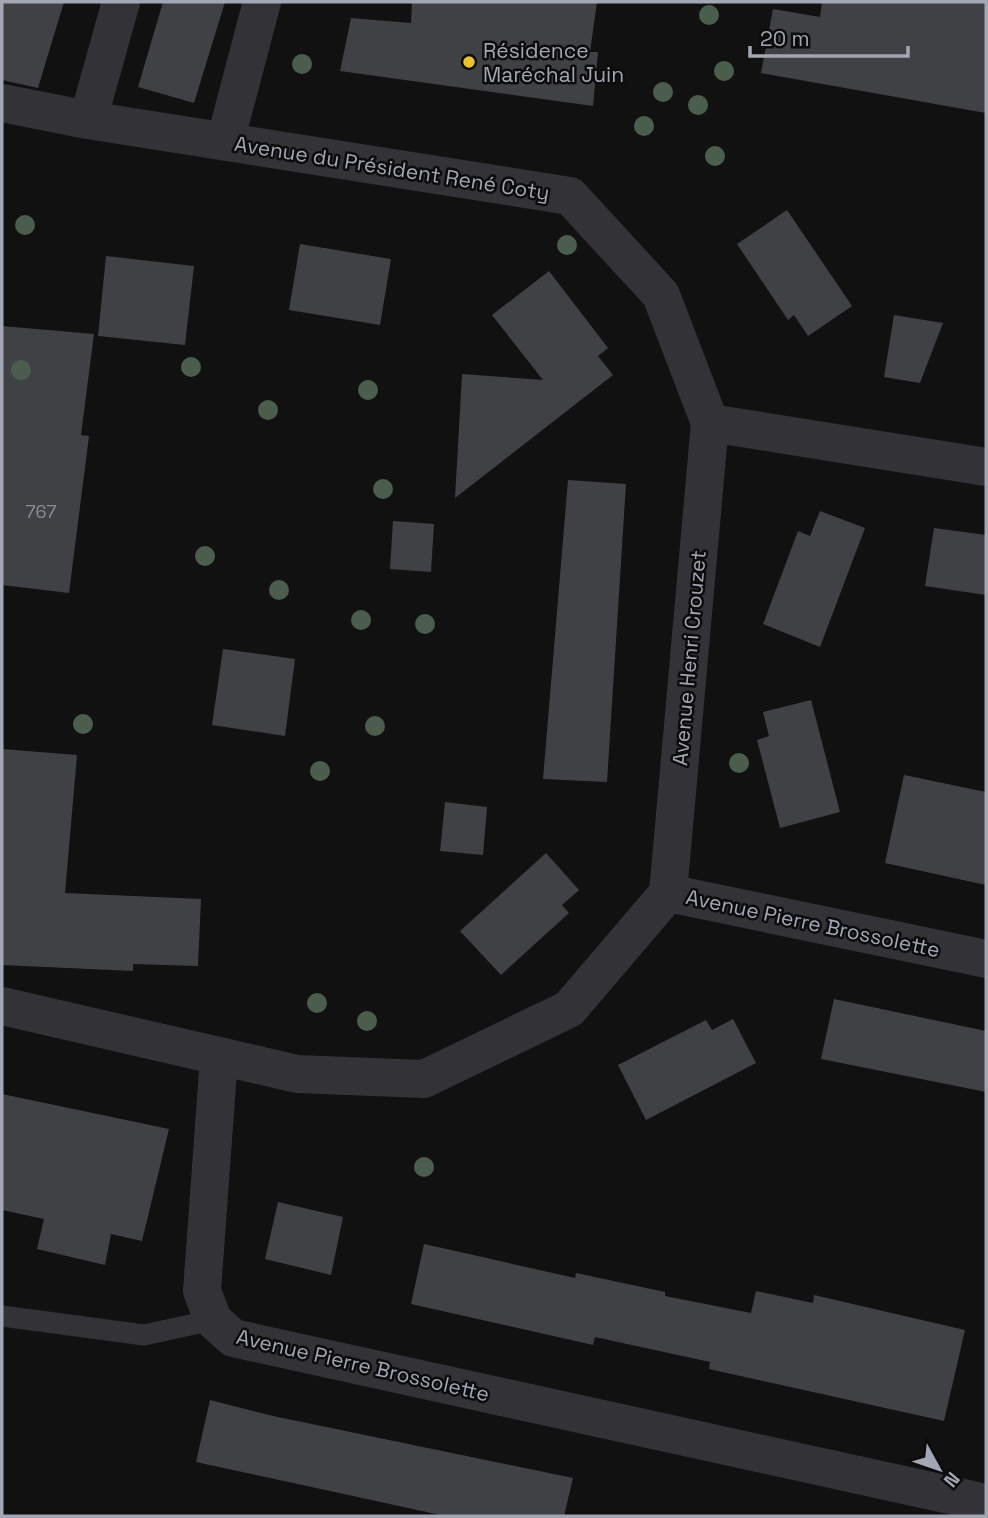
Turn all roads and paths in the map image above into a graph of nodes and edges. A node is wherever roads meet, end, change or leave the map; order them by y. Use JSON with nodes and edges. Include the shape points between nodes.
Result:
{"nodes":[{"id":1,"x":121,"y":2,"type":"edge"},
{"id":2,"x":262,"y":2,"type":"edge"},
{"id":3,"x":2,"y":103,"type":"edge"},
{"id":4,"x":88,"y":120,"type":"junction"},
{"id":5,"x":225,"y":142,"type":"junction"},
{"id":6,"x":710,"y":423,"type":"junction"},
{"id":7,"x":986,"y":467,"type":"edge"},
{"id":8,"x":668,"y":893,"type":"junction"},
{"id":9,"x":986,"y":959,"type":"edge"},
{"id":10,"x":2,"y":1006,"type":"edge"},
{"id":11,"x":219,"y":1057,"type":"junction"},
{"id":12,"x":2,"y":1316,"type":"edge"},
{"id":13,"x":213,"y":1320,"type":"junction"},
{"id":14,"x":986,"y":1503,"type":"edge"}],
"edges":[{"from":1,"to":4,"type":"street"},
{"from":2,"to":5,"type":"street"},
{"from":3,"to":4,"type":"street","name":"Avenue du Président René Coty"},
{"from":4,"to":5,"type":"street","name":"Avenue du Président René Coty"},
{"from":5,"to":6,"type":"street","name":"Avenue du Président René Coty","via":[[570,196],[661,295]]},
{"from":6,"to":7,"type":"street"},
{"from":6,"to":8,"type":"street","name":"Avenue Henri Crouzet"},
{"from":8,"to":9,"type":"street","name":"Avenue Pierre Brossolette"},
{"from":8,"to":11,"type":"street","name":"Avenue Pierre Brossolette","via":[[569,1009],[424,1079],[297,1074]]},
{"from":10,"to":11,"type":"street"},
{"from":11,"to":13,"type":"street","name":"Avenue Pierre Brossolette","via":[[202,1291]]},
{"from":12,"to":13,"type":"lane","via":[[144,1335]]},
{"from":13,"to":14,"type":"street","name":"Avenue Pierre Brossolette","via":[[233,1338]]}]}
